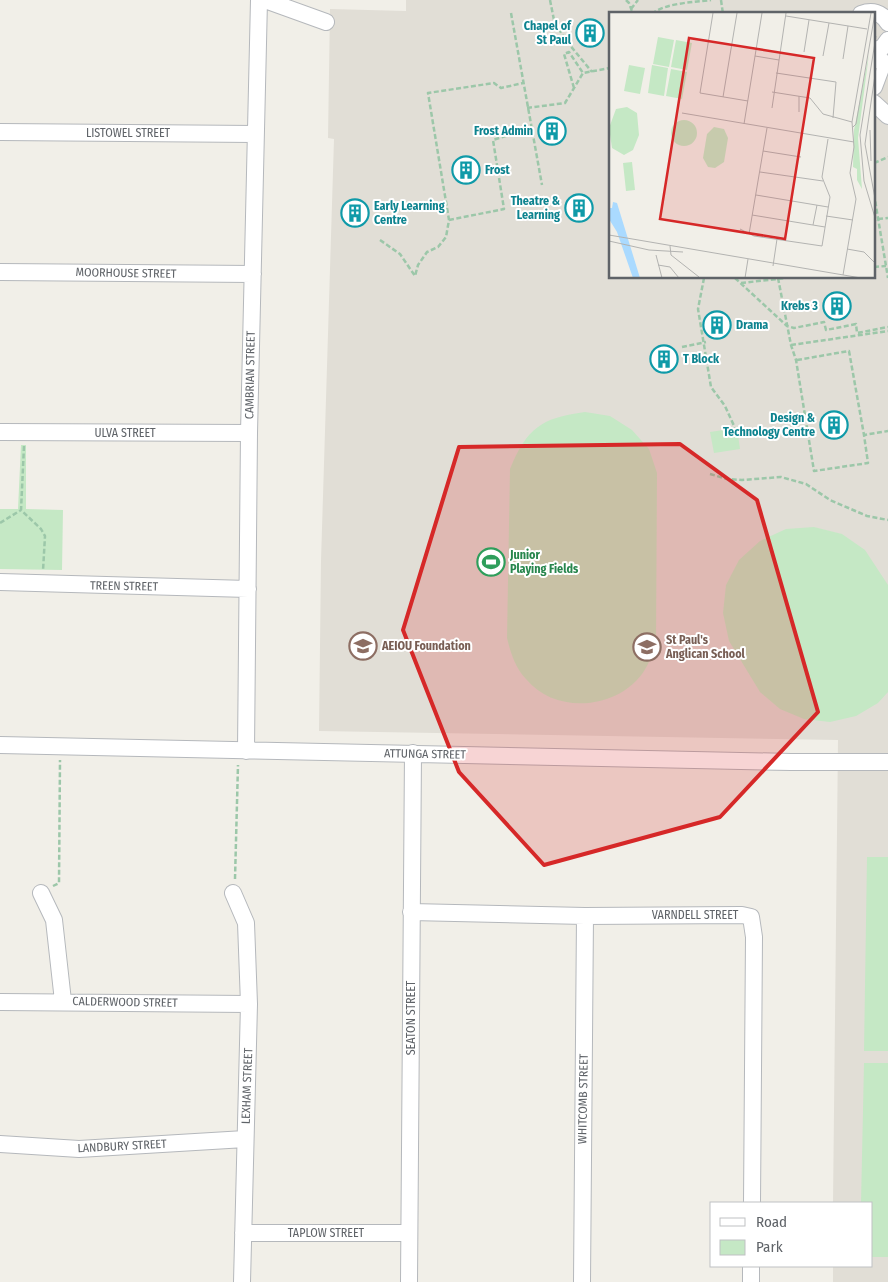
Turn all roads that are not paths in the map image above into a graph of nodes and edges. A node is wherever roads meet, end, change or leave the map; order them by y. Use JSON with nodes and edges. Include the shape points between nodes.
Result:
{"nodes":[{"id":1,"x":259,"y":0,"type":"edge"},
{"id":2,"x":265,"y":0,"type":"edge"},
{"id":3,"x":866,"y":12,"type":"edge"},
{"id":4,"x":880,"y":12,"type":"edge"},
{"id":5,"x":326,"y":22,"type":"dead end"},
{"id":6,"x":888,"y":40,"type":"edge"},
{"id":7,"x":876,"y":50,"type":"edge"},
{"id":8,"x":876,"y":52,"type":"edge"},
{"id":9,"x":876,"y":82,"type":"edge"},
{"id":10,"x":876,"y":105,"type":"edge"},
{"id":11,"x":888,"y":116,"type":"edge"},
{"id":12,"x":0,"y":132,"type":"edge"},
{"id":13,"x":255,"y":134,"type":"junction"},
{"id":14,"x":0,"y":272,"type":"edge"},
{"id":15,"x":253,"y":274,"type":"junction"},
{"id":16,"x":0,"y":432,"type":"edge"},
{"id":17,"x":249,"y":434,"type":"junction"},
{"id":18,"x":0,"y":582,"type":"edge"},
{"id":19,"x":248,"y":589,"type":"junction"},
{"id":20,"x":0,"y":745,"type":"edge"},
{"id":21,"x":413,"y":753,"type":"junction"},
{"id":22,"x":242,"y":756,"type":"junction"},
{"id":23,"x":888,"y":762,"type":"edge"},
{"id":24,"x":233,"y":893,"type":"road end"},
{"id":25,"x":41,"y":894,"type":"road end"},
{"id":26,"x":412,"y":912,"type":"junction"},
{"id":27,"x":585,"y":916,"type":"junction"},
{"id":28,"x":63,"y":1001,"type":"junction"},
{"id":29,"x":0,"y":1002,"type":"edge"},
{"id":30,"x":249,"y":1004,"type":"junction"},
{"id":31,"x":245,"y":1139,"type":"junction"},
{"id":32,"x":0,"y":1144,"type":"edge"},
{"id":33,"x":752,"y":1202,"type":"edge"},
{"id":34,"x":243,"y":1233,"type":"junction"},
{"id":35,"x":409,"y":1233,"type":"junction"},
{"id":36,"x":752,"y":1267,"type":"edge"},
{"id":37,"x":242,"y":1282,"type":"edge"},
{"id":38,"x":409,"y":1282,"type":"edge"},
{"id":39,"x":582,"y":1282,"type":"edge"},
{"id":40,"x":751,"y":1282,"type":"edge"}],
"edges":[{"from":1,"to":13,"type":"street","name":"CAMBRIAN STREET"},
{"from":2,"to":5,"type":"street"},
{"from":3,"to":4,"type":"street"},
{"from":6,"to":7,"type":"street"},
{"from":8,"to":9,"type":"street","via":[[883,63]]},
{"from":10,"to":11,"type":"street"},
{"from":12,"to":13,"type":"street","name":"LISTOWEL STREET"},
{"from":13,"to":15,"type":"street","name":"CAMBRIAN STREET"},
{"from":14,"to":15,"type":"street","name":"MOORHOUSE STREET"},
{"from":15,"to":17,"type":"street","name":"CAMBRIAN STREET"},
{"from":16,"to":17,"type":"street","name":"ULVA STREET"},
{"from":17,"to":19,"type":"street","name":"CAMBRIAN STREET"},
{"from":18,"to":19,"type":"street","name":"TREEN STREET"},
{"from":19,"to":22,"type":"street","name":"CAMBRIAN STREET"},
{"from":20,"to":22,"type":"street","name":"ATTUNGA STREET"},
{"from":21,"to":22,"type":"street","name":"ATTUNGA STREET"},
{"from":21,"to":23,"type":"street","name":"ATTUNGA STREET"},
{"from":21,"to":26,"type":"street","name":"SEATON STREET"},
{"from":24,"to":30,"type":"street","name":"LEXHAM STREET","via":[[246,923]]},
{"from":25,"to":28,"type":"street","via":[[54,920]]},
{"from":26,"to":27,"type":"street","name":"VARNDELL STREET"},
{"from":26,"to":35,"type":"street","name":"SEATON STREET"},
{"from":27,"to":33,"type":"street","name":"VARNDELL STREET","via":[[751,917],[754,937]]},
{"from":27,"to":39,"type":"street","name":"WHITCOMB STREET"},
{"from":28,"to":29,"type":"street","name":"CALDERWOOD STREET"},
{"from":28,"to":30,"type":"street","name":"CALDERWOOD STREET"},
{"from":30,"to":31,"type":"street","name":"LEXHAM STREET"},
{"from":31,"to":32,"type":"street","name":"LANDBURY STREET","via":[[79,1149]]},
{"from":31,"to":34,"type":"street","name":"LEXHAM STREET"},
{"from":34,"to":35,"type":"street","name":"TAPLOW STREET"},
{"from":34,"to":37,"type":"street","name":"LEXHAM STREET"},
{"from":35,"to":38,"type":"street","name":"SEATON STREET"},
{"from":36,"to":40,"type":"street"}]}
